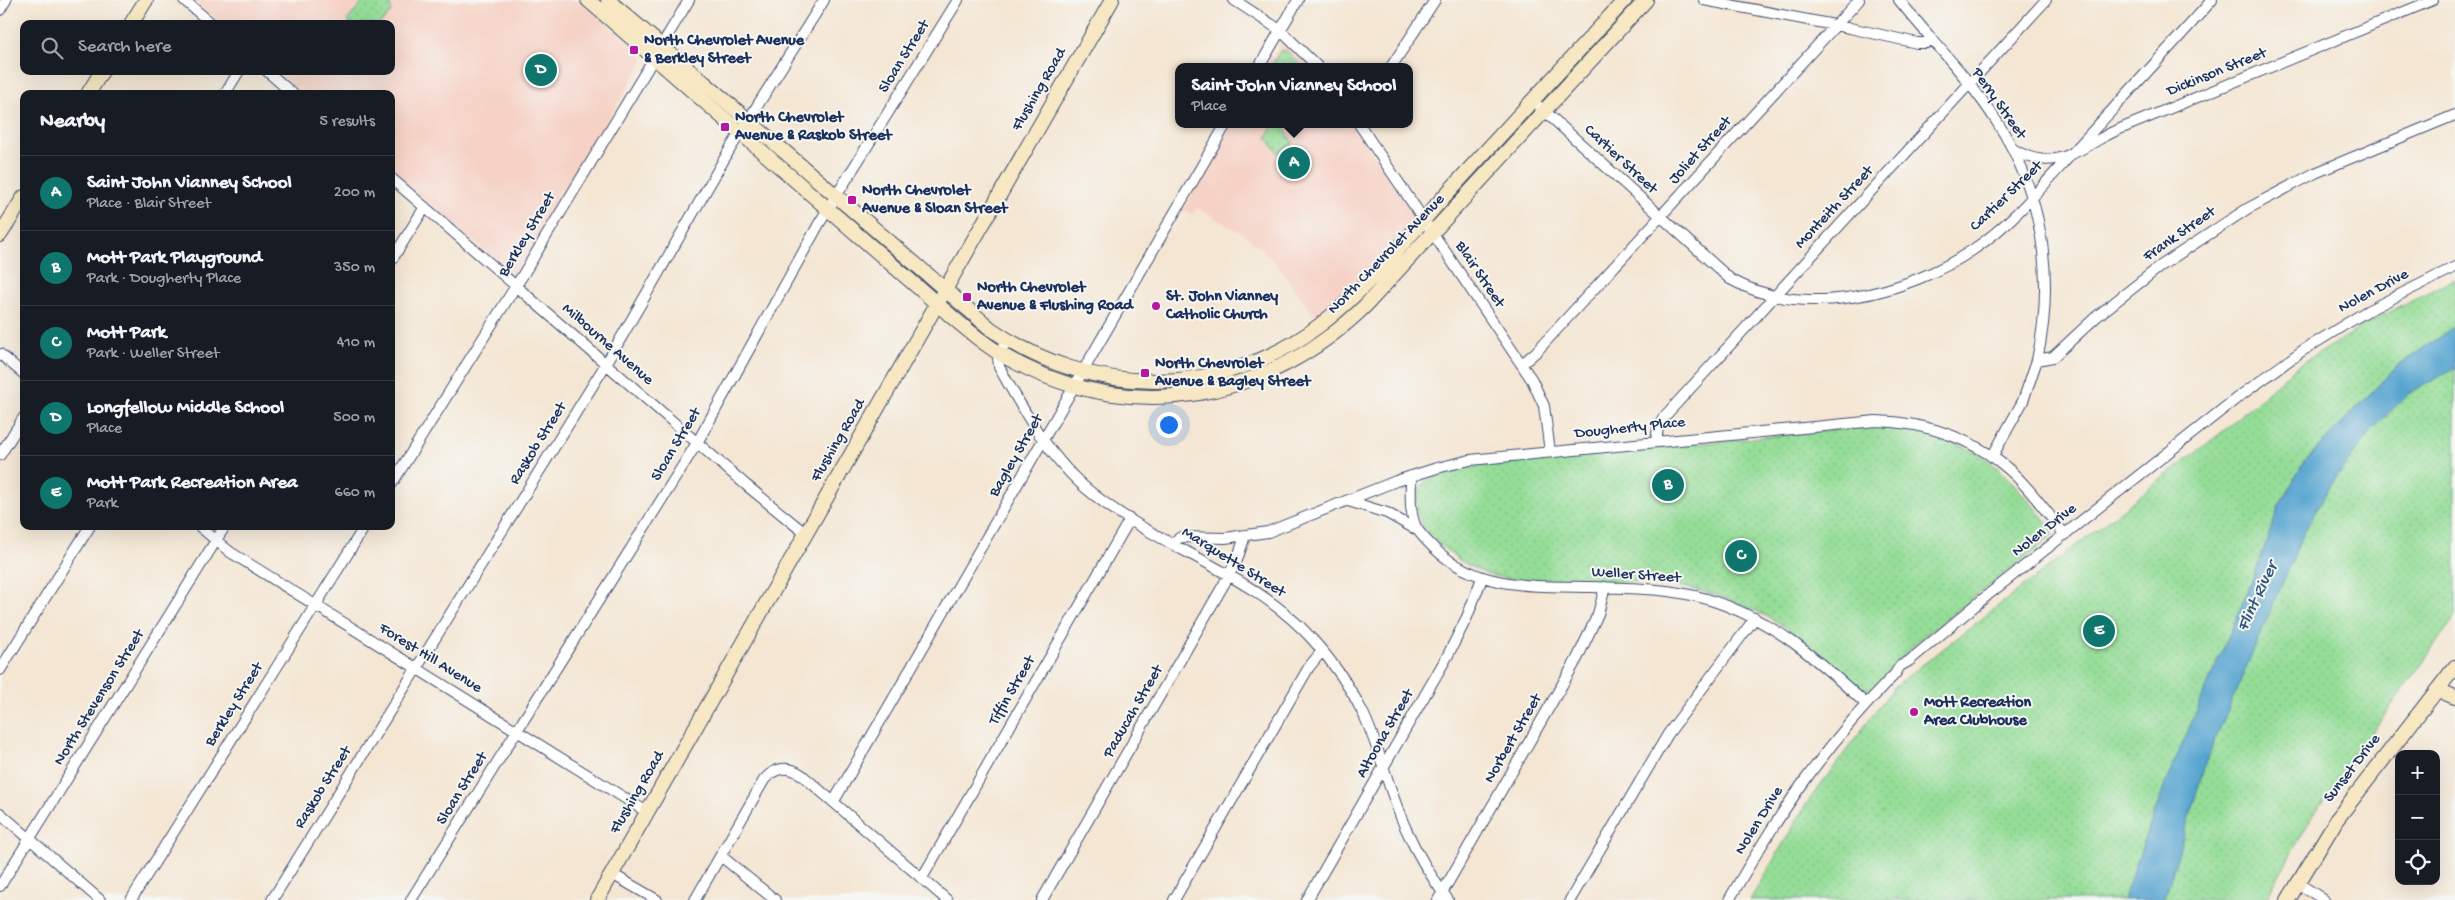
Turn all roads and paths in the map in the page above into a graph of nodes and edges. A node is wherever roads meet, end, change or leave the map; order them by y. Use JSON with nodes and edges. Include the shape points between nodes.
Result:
{"nodes":[{"id":1,"x":6,"y":0,"type":"edge"},
{"id":2,"x":146,"y":0,"type":"edge"},
{"id":3,"x":184,"y":0,"type":"edge"},
{"id":4,"x":588,"y":0,"type":"edge"},
{"id":5,"x":608,"y":0,"type":"edge"},
{"id":6,"x":689,"y":0,"type":"edge"},
{"id":7,"x":824,"y":0,"type":"edge"},
{"id":8,"x":958,"y":0,"type":"edge"},
{"id":9,"x":1112,"y":0,"type":"edge"},
{"id":10,"x":1234,"y":0,"type":"edge"},
{"id":11,"x":1298,"y":0,"type":"edge"},
{"id":12,"x":1435,"y":0,"type":"edge"},
{"id":13,"x":1624,"y":0,"type":"edge"},
{"id":14,"x":1646,"y":0,"type":"edge"},
{"id":15,"x":1704,"y":0,"type":"edge"},
{"id":16,"x":1859,"y":0,"type":"edge"},
{"id":17,"x":1899,"y":0,"type":"edge"},
{"id":18,"x":2046,"y":0,"type":"edge"},
{"id":19,"x":2212,"y":0,"type":"edge"},
{"id":20,"x":2433,"y":0,"type":"edge"},
{"id":21,"x":0,"y":10,"type":"edge"},
{"id":22,"x":134,"y":20,"type":"edge"},
{"id":23,"x":207,"y":20,"type":"edge"},
{"id":24,"x":1836,"y":25,"type":"junction"},
{"id":25,"x":1280,"y":30,"type":"junction"},
{"id":26,"x":1931,"y":40,"type":"junction"},
{"id":27,"x":657,"y":51,"type":"junction"},
{"id":28,"x":1261,"y":63,"type":"edge"},
{"id":29,"x":1314,"y":63,"type":"edge"},
{"id":30,"x":1394,"y":63,"type":"edge"},
{"id":31,"x":100,"y":75,"type":"edge"},
{"id":32,"x":237,"y":75,"type":"edge"},
{"id":33,"x":272,"y":75,"type":"edge"},
{"id":34,"x":1968,"y":84,"type":"junction"},
{"id":35,"x":90,"y":90,"type":"edge"},
{"id":36,"x":228,"y":90,"type":"edge"},
{"id":37,"x":288,"y":90,"type":"edge"},
{"id":38,"x":1533,"y":100,"type":"junction"},
{"id":39,"x":1544,"y":111,"type":"junction"},
{"id":40,"x":2455,"y":115,"type":"edge"},
{"id":41,"x":744,"y":127,"type":"junction"},
{"id":42,"x":1224,"y":128,"type":"edge"},
{"id":43,"x":1362,"y":128,"type":"edge"},
{"id":44,"x":2012,"y":149,"type":"junction"},
{"id":45,"x":2069,"y":157,"type":"junction"},
{"id":46,"x":395,"y":182,"type":"edge"},
{"id":47,"x":836,"y":196,"type":"junction"},
{"id":48,"x":2032,"y":197,"type":"junction"},
{"id":49,"x":20,"y":203,"type":"edge"},
{"id":50,"x":425,"y":208,"type":"junction"},
{"id":51,"x":828,"y":209,"type":"junction"},
{"id":52,"x":1660,"y":217,"type":"junction"},
{"id":53,"x":1423,"y":219,"type":"junction"},
{"id":54,"x":1432,"y":233,"type":"junction"},
{"id":55,"x":0,"y":235,"type":"edge"},
{"id":56,"x":395,"y":255,"type":"edge"},
{"id":57,"x":2455,"y":267,"type":"edge"},
{"id":58,"x":516,"y":286,"type":"junction"},
{"id":59,"x":944,"y":290,"type":"junction"},
{"id":60,"x":1775,"y":296,"type":"junction"},
{"id":61,"x":937,"y":304,"type":"junction"},
{"id":62,"x":1007,"y":340,"type":"junction"},
{"id":63,"x":1278,"y":352,"type":"junction"},
{"id":64,"x":0,"y":354,"type":"edge"},
{"id":65,"x":1000,"y":354,"type":"junction"},
{"id":66,"x":2038,"y":360,"type":"junction"},
{"id":67,"x":606,"y":364,"type":"junction"},
{"id":68,"x":1522,"y":364,"type":"junction"},
{"id":69,"x":1285,"y":366,"type":"junction"},
{"id":70,"x":20,"y":371,"type":"edge"},
{"id":71,"x":1082,"y":372,"type":"junction"},
{"id":72,"x":1074,"y":386,"type":"junction"},
{"id":73,"x":20,"y":423,"type":"edge"},
{"id":74,"x":1044,"y":440,"type":"junction"},
{"id":75,"x":1656,"y":441,"type":"junction"},
{"id":76,"x":697,"y":443,"type":"junction"},
{"id":77,"x":1550,"y":452,"type":"junction"},
{"id":78,"x":0,"y":455,"type":"edge"},
{"id":79,"x":1992,"y":457,"type":"junction"},
{"id":80,"x":1410,"y":476,"type":"junction"},
{"id":81,"x":395,"y":479,"type":"edge"},
{"id":82,"x":1348,"y":501,"type":"junction"},
{"id":83,"x":1130,"y":519,"type":"junction"},
{"id":84,"x":88,"y":530,"type":"edge"},
{"id":85,"x":204,"y":530,"type":"edge"},
{"id":86,"x":222,"y":530,"type":"edge"},
{"id":87,"x":363,"y":530,"type":"edge"},
{"id":88,"x":1418,"y":531,"type":"junction"},
{"id":89,"x":806,"y":534,"type":"junction"},
{"id":90,"x":2064,"y":535,"type":"junction"},
{"id":91,"x":1245,"y":536,"type":"junction"},
{"id":92,"x":216,"y":540,"type":"junction"},
{"id":93,"x":1172,"y":543,"type":"junction"},
{"id":94,"x":1229,"y":576,"type":"junction"},
{"id":95,"x":1482,"y":578,"type":"junction"},
{"id":96,"x":1605,"y":587,"type":"junction"},
{"id":97,"x":316,"y":605,"type":"junction"},
{"id":98,"x":1755,"y":618,"type":"junction"},
{"id":99,"x":1322,"y":651,"type":"junction"},
{"id":100,"x":2455,"y":667,"type":"edge"},
{"id":101,"x":416,"y":668,"type":"junction"},
{"id":102,"x":0,"y":670,"type":"edge"},
{"id":103,"x":2437,"y":690,"type":"junction"},
{"id":104,"x":2455,"y":697,"type":"edge"},
{"id":105,"x":1866,"y":704,"type":"junction"},
{"id":106,"x":517,"y":731,"type":"junction"},
{"id":107,"x":1383,"y":768,"type":"junction"},
{"id":108,"x":834,"y":802,"type":"junction"},
{"id":109,"x":648,"y":812,"type":"junction"},
{"id":110,"x":0,"y":813,"type":"edge"},
{"id":111,"x":29,"y":838,"type":"junction"},
{"id":112,"x":720,"y":856,"type":"junction"},
{"id":113,"x":612,"y":874,"type":"junction"},
{"id":114,"x":922,"y":878,"type":"junction"},
{"id":115,"x":2298,"y":883,"type":"junction"},
{"id":116,"x":0,"y":886,"type":"edge"},
{"id":117,"x":1443,"y":897,"type":"edge"},
{"id":118,"x":100,"y":900,"type":"edge"},
{"id":119,"x":131,"y":900,"type":"edge"},
{"id":120,"x":272,"y":900,"type":"edge"},
{"id":121,"x":411,"y":900,"type":"edge"},
{"id":122,"x":597,"y":900,"type":"edge"},
{"id":123,"x":657,"y":900,"type":"edge"},
{"id":124,"x":695,"y":900,"type":"edge"},
{"id":125,"x":775,"y":900,"type":"edge"},
{"id":126,"x":947,"y":900,"type":"edge"},
{"id":127,"x":1042,"y":900,"type":"edge"},
{"id":128,"x":1174,"y":900,"type":"edge"},
{"id":129,"x":1306,"y":900,"type":"edge"},
{"id":130,"x":1570,"y":900,"type":"edge"},
{"id":131,"x":1729,"y":900,"type":"edge"},
{"id":132,"x":2288,"y":900,"type":"edge"},
{"id":133,"x":2324,"y":900,"type":"edge"}],
"edges":[{"from":1,"to":21,"type":"street"},
{"from":2,"to":22,"type":"street"},
{"from":3,"to":23,"type":"street"},
{"from":4,"to":27,"type":"street","name":"North Chevrolet Avenue"},
{"from":5,"to":27,"type":"street","name":"North Chevrolet Avenue"},
{"from":6,"to":27,"type":"street","name":"Berkley Street"},
{"from":7,"to":41,"type":"street","name":"Raskob Street"},
{"from":8,"to":47,"type":"street","name":"Sloan Street"},
{"from":9,"to":59,"type":"street","name":"Flushing Road"},
{"from":10,"to":25,"type":"street"},
{"from":11,"to":25,"type":"street"},
{"from":12,"to":30,"type":"street"},
{"from":13,"to":38,"type":"street","name":"North Chevrolet Avenue"},
{"from":14,"to":39,"type":"street","name":"North Chevrolet Avenue"},
{"from":15,"to":24,"type":"street"},
{"from":16,"to":24,"type":"street","name":"Joliet Street"},
{"from":17,"to":26,"type":"street","name":"Perry Street"},
{"from":18,"to":34,"type":"street","name":"Monteith Street"},
{"from":19,"to":45,"type":"street","name":"Cartier Street"},
{"from":20,"to":45,"type":"street","name":"Dickinson Street","via":[[2115,131]]},
{"from":24,"to":26,"type":"street","via":[[1917,43]]},
{"from":24,"to":52,"type":"street","name":"Joliet Street"},
{"from":25,"to":28,"type":"street"},
{"from":25,"to":29,"type":"street"},
{"from":26,"to":34,"type":"street","name":"Perry Street"},
{"from":27,"to":41,"type":"street","name":"North Chevrolet Avenue"},
{"from":27,"to":58,"type":"street","name":"Berkley Street"},
{"from":31,"to":35,"type":"street"},
{"from":32,"to":36,"type":"street"},
{"from":33,"to":37,"type":"street"},
{"from":34,"to":44,"type":"street","name":"Perry Street"},
{"from":34,"to":60,"type":"street","name":"Monteith Street"},
{"from":38,"to":39,"type":"street","name":"Cartier Street"},
{"from":38,"to":53,"type":"street","name":"North Chevrolet Avenue"},
{"from":39,"to":52,"type":"street","name":"Cartier Street"},
{"from":39,"to":54,"type":"street","name":"North Chevrolet Avenue"},
{"from":40,"to":66,"type":"street","name":"Frank Street","via":[[2315,173],[2247,208],[2162,265],[2053,357]]},
{"from":41,"to":47,"type":"street","name":"North Chevrolet Avenue"},
{"from":41,"to":51,"type":"street","name":"North Chevrolet Avenue"},
{"from":41,"to":67,"type":"street","name":"Raskob Street"},
{"from":42,"to":71,"type":"street","name":"Bagley Street"},
{"from":43,"to":53,"type":"street","name":"Blair Street"},
{"from":44,"to":45,"type":"street","name":"Dickinson Street","via":[[2038,158]]},
{"from":44,"to":48,"type":"street","name":"Perry Street"},
{"from":45,"to":48,"type":"street","name":"Cartier Street"},
{"from":46,"to":50,"type":"street","name":"Milbourne Avenue"},
{"from":47,"to":51,"type":"street","name":"Sloan Street"},
{"from":47,"to":59,"type":"street","name":"North Chevrolet Avenue"},
{"from":48,"to":60,"type":"street","name":"Cartier Street","via":[[1976,248],[1949,265],[1915,280],[1886,290],[1836,298]]},
{"from":48,"to":66,"type":"street","name":"Perry Street","via":[[2041,229],[2046,268],[2045,312]]},
{"from":49,"to":55,"type":"street"},
{"from":50,"to":56,"type":"street"},
{"from":50,"to":58,"type":"street","name":"Milbourne Avenue"},
{"from":51,"to":61,"type":"street","name":"North Chevrolet Avenue"},
{"from":51,"to":76,"type":"street","name":"Sloan Street"},
{"from":52,"to":60,"type":"street","name":"Cartier Street","via":[[1726,276],[1748,288]]},
{"from":52,"to":68,"type":"street","name":"Joliet Street"},
{"from":53,"to":54,"type":"street","name":"Blair Street"},
{"from":53,"to":63,"type":"street","name":"North Chevrolet Avenue","via":[[1346,303]]},
{"from":54,"to":68,"type":"street","name":"Blair Street"},
{"from":54,"to":69,"type":"street","name":"North Chevrolet Avenue","via":[[1347,323]]},
{"from":57,"to":90,"type":"street","name":"Nolen Drive","via":[[2374,308],[2302,351],[2237,398]]},
{"from":58,"to":67,"type":"street","name":"Milbourne Avenue"},
{"from":58,"to":81,"type":"street","name":"Berkley Street"},
{"from":59,"to":61,"type":"street","name":"Flushing Road"},
{"from":59,"to":62,"type":"street","name":"North Chevrolet Avenue"},
{"from":60,"to":75,"type":"street","name":"Monteith Street","via":[[1662,419]]},
{"from":61,"to":65,"type":"street","name":"North Chevrolet Avenue"},
{"from":61,"to":89,"type":"street","name":"Flushing Road"},
{"from":62,"to":65,"type":"street"},
{"from":62,"to":71,"type":"street","name":"North Chevrolet Avenue","via":[[1040,357]]},
{"from":63,"to":69,"type":"street"},
{"from":63,"to":71,"type":"street","name":"North Chevrolet Avenue","via":[[1228,371],[1181,380],[1131,380]]},
{"from":64,"to":70,"type":"street"},
{"from":65,"to":72,"type":"street","name":"North Chevrolet Avenue","via":[[1033,371]]},
{"from":65,"to":74,"type":"street","name":"Marquette Street","via":[[999,367]]},
{"from":66,"to":79,"type":"street","via":[[2023,401]]},
{"from":67,"to":76,"type":"street","name":"Milbourne Avenue"},
{"from":67,"to":101,"type":"street","name":"Raskob Street"},
{"from":68,"to":77,"type":"street","name":"Blair Street","via":[[1542,399]]},
{"from":69,"to":72,"type":"street","name":"North Chevrolet Avenue","via":[[1239,384],[1184,396],[1128,396]]},
{"from":71,"to":72,"type":"street","name":"Bagley Street"},
{"from":72,"to":74,"type":"street","name":"Bagley Street"},
{"from":73,"to":78,"type":"street"},
{"from":74,"to":83,"type":"street","name":"Marquette Street","via":[[1082,486]]},
{"from":74,"to":108,"type":"street","name":"Bagley Street"},
{"from":75,"to":77,"type":"street","name":"Dougherty Place"},
{"from":75,"to":79,"type":"street","name":"Dougherty Place","via":[[1884,421],[1939,431]]},
{"from":76,"to":89,"type":"street","name":"Milbourne Avenue"},
{"from":76,"to":106,"type":"street","name":"Sloan Street"},
{"from":77,"to":80,"type":"street","name":"Dougherty Place","via":[[1470,460]]},
{"from":79,"to":90,"type":"street","name":"Dougherty Place","via":[[2016,476]]},
{"from":80,"to":82,"type":"street","name":"Dougherty Place"},
{"from":80,"to":88,"type":"street","name":"Weller Street","via":[[1411,510]]},
{"from":82,"to":88,"type":"street","name":"Weller Street","via":[[1387,513]]},
{"from":82,"to":91,"type":"street","name":"Dougherty Place","via":[[1282,527]]},
{"from":83,"to":93,"type":"street","name":"Marquette Street"},
{"from":83,"to":114,"type":"street","name":"Tiffin Street"},
{"from":84,"to":102,"type":"street"},
{"from":85,"to":92,"type":"street","name":"Forest Hill Avenue"},
{"from":86,"to":92,"type":"street","name":"North Stevenson Street"},
{"from":87,"to":97,"type":"street","name":"Berkley Street"},
{"from":88,"to":95,"type":"street","name":"Weller Street","via":[[1450,562]]},
{"from":89,"to":109,"type":"street","name":"Flushing Road"},
{"from":90,"to":105,"type":"street","name":"Nolen Drive","via":[[1900,666]]},
{"from":91,"to":93,"type":"street","name":"Dougherty Place","via":[[1181,537]]},
{"from":91,"to":94,"type":"street","name":"Paducah Street"},
{"from":92,"to":97,"type":"street","name":"Forest Hill Avenue"},
{"from":92,"to":111,"type":"street","name":"North Stevenson Street"},
{"from":93,"to":94,"type":"street","name":"Marquette Street"},
{"from":94,"to":99,"type":"street","name":"Marquette Street","via":[[1276,606]]},
{"from":94,"to":127,"type":"street","name":"Paducah Street"},
{"from":95,"to":96,"type":"street","name":"Weller Street","via":[[1522,586]]},
{"from":95,"to":107,"type":"street","name":"Altoona Street","via":[[1453,646]]},
{"from":96,"to":98,"type":"street","name":"Weller Street","via":[[1678,592]]},
{"from":96,"to":117,"type":"street","name":"Norbert Street","via":[[1598,614],[1577,659]]},
{"from":97,"to":101,"type":"street","name":"Forest Hill Avenue"},
{"from":97,"to":119,"type":"street","name":"Berkley Street"},
{"from":98,"to":105,"type":"street","name":"Weller Street","via":[[1799,645]]},
{"from":98,"to":130,"type":"street","via":[[1668,734]]},
{"from":99,"to":107,"type":"street","name":"Marquette Street","via":[[1360,708]]},
{"from":99,"to":128,"type":"street","via":[[1309,667]]},
{"from":100,"to":103,"type":"street","name":"Sunset Drive"},
{"from":101,"to":106,"type":"street","name":"Forest Hill Avenue"},
{"from":101,"to":120,"type":"street","name":"Raskob Street"},
{"from":103,"to":104,"type":"street"},
{"from":103,"to":115,"type":"street","name":"Sunset Drive","via":[[2337,818]]},
{"from":105,"to":131,"type":"street","name":"Nolen Drive","via":[[1792,797]]},
{"from":106,"to":109,"type":"street","name":"Forest Hill Avenue"},
{"from":106,"to":121,"type":"street","name":"Sloan Street"},
{"from":107,"to":117,"type":"street","name":"Marquette Street","via":[[1406,830]]},
{"from":107,"to":129,"type":"street","name":"Altoona Street"},
{"from":108,"to":112,"type":"street","via":[[797,771],[781,768],[772,772],[764,780]]},
{"from":108,"to":114,"type":"street"},
{"from":109,"to":113,"type":"street","name":"Flushing Road"},
{"from":110,"to":111,"type":"street"},
{"from":111,"to":116,"type":"street","name":"North Stevenson Street"},
{"from":111,"to":118,"type":"street"},
{"from":112,"to":124,"type":"street"},
{"from":112,"to":125,"type":"street"},
{"from":113,"to":122,"type":"street","name":"Flushing Road"},
{"from":113,"to":123,"type":"street"},
{"from":114,"to":126,"type":"street"},
{"from":115,"to":132,"type":"street","name":"Sunset Drive"},
{"from":115,"to":133,"type":"street"}]}
